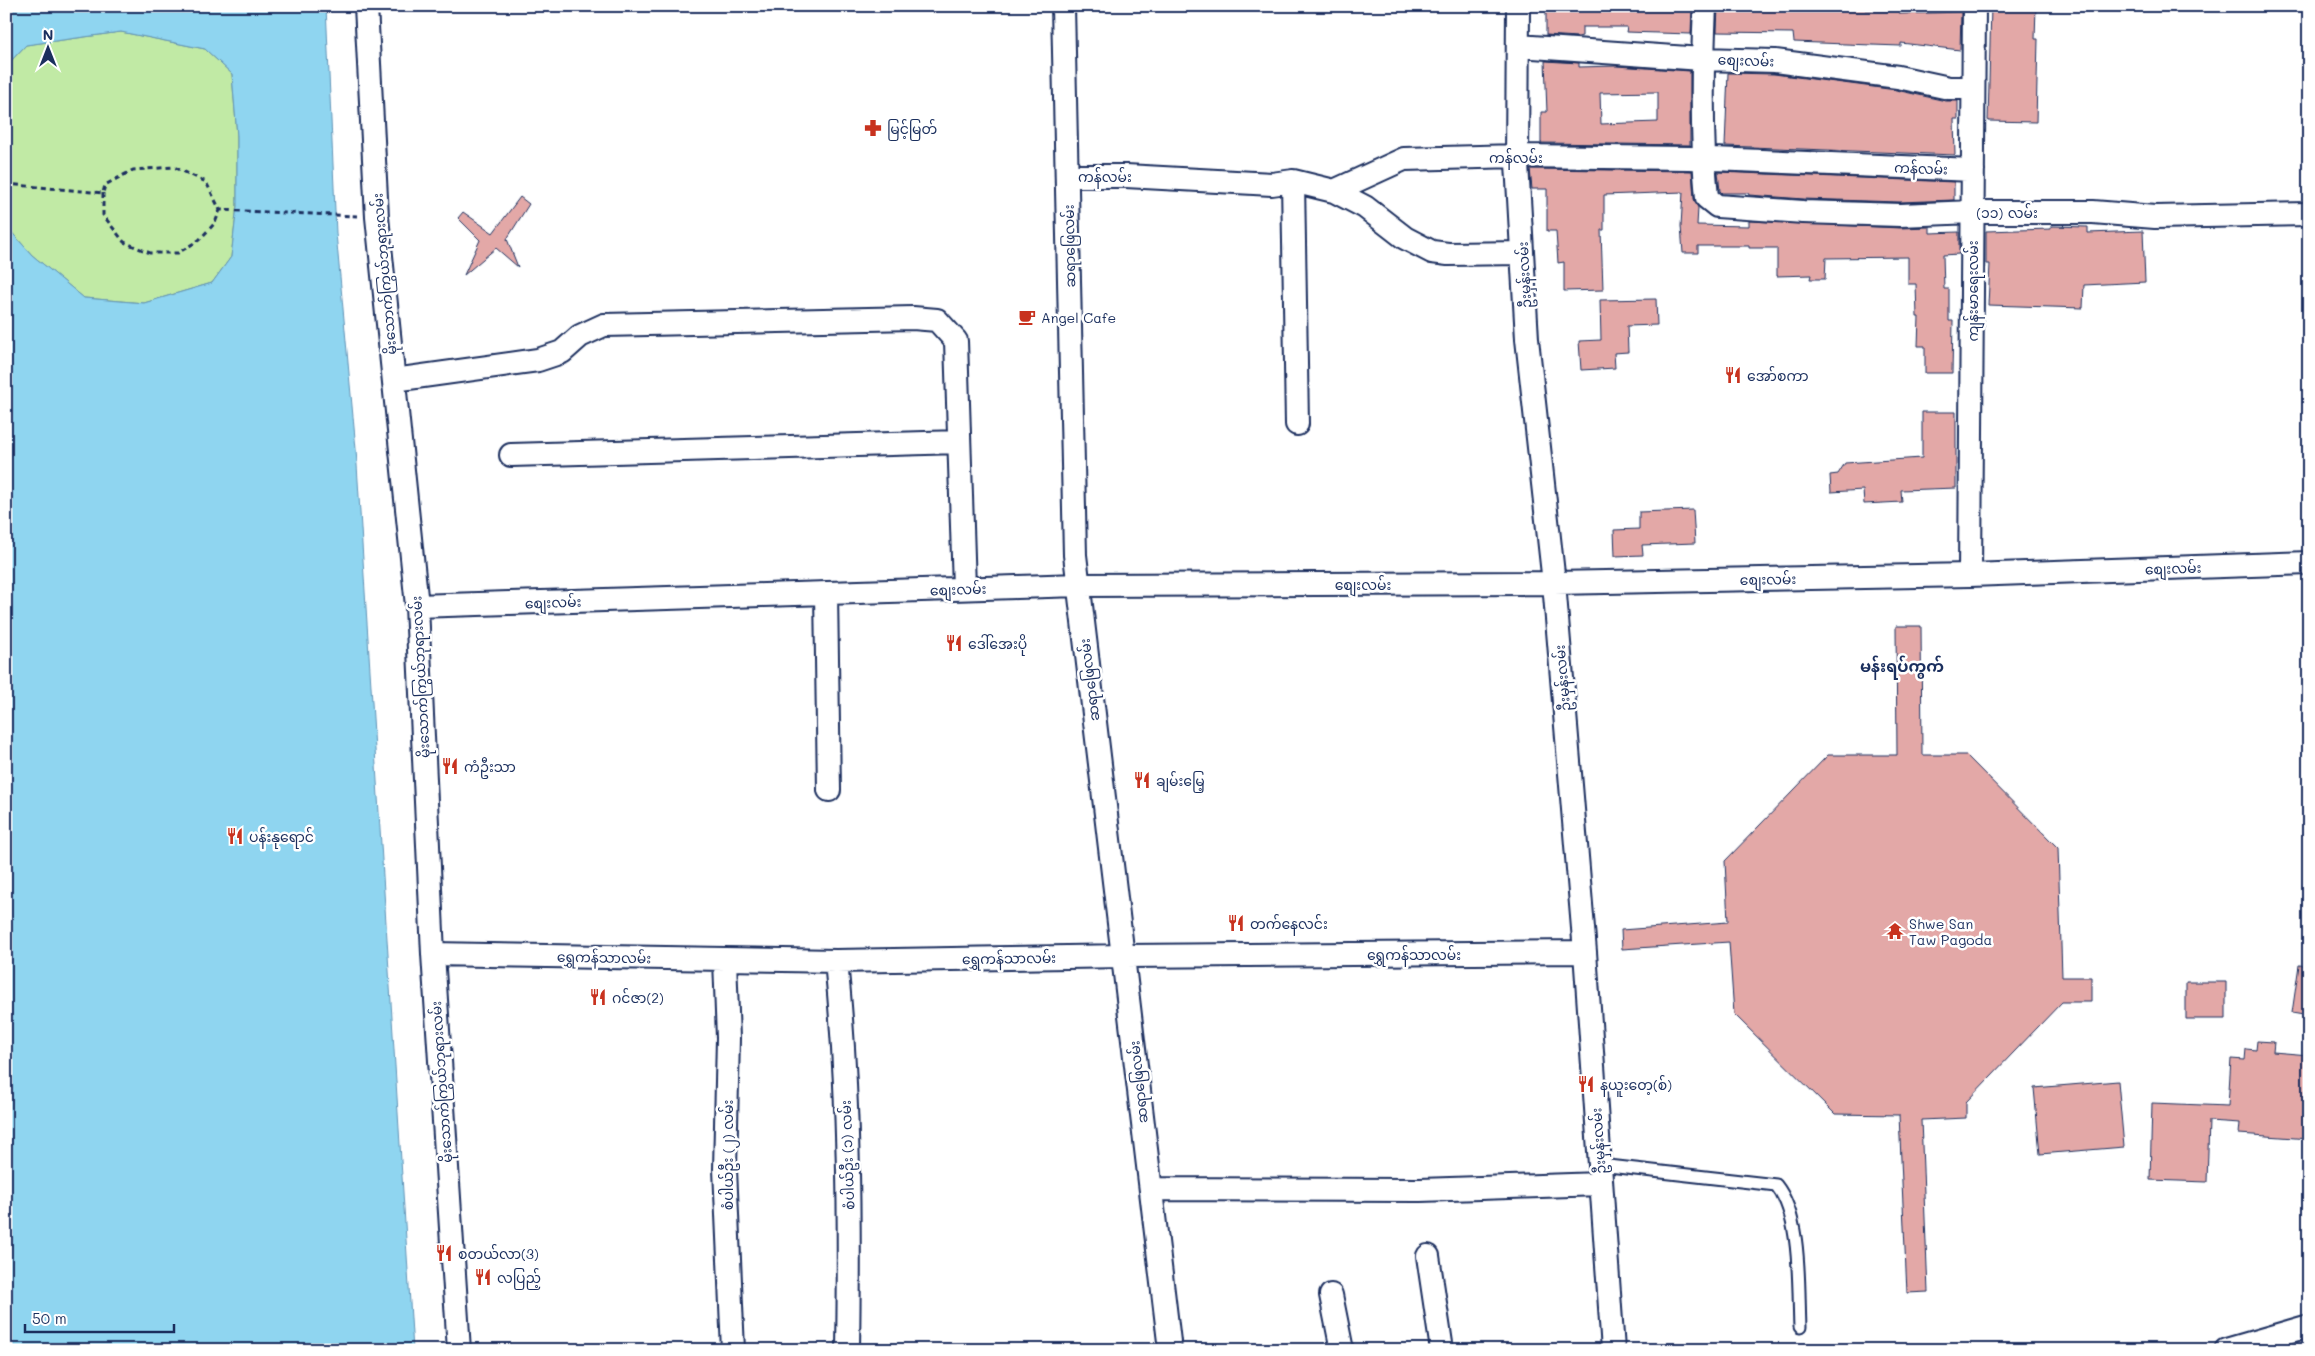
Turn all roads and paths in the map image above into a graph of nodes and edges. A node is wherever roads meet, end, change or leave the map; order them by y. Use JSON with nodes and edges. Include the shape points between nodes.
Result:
{"nodes":[{"id":1,"x":366,"y":6,"type":"edge"},
{"id":2,"x":1063,"y":6,"type":"edge"},
{"id":3,"x":1518,"y":6,"type":"edge"},
{"id":4,"x":1705,"y":6,"type":"edge"},
{"id":5,"x":1974,"y":6,"type":"edge"},
{"id":6,"x":1518,"y":46,"type":"junction"},
{"id":7,"x":1702,"y":59,"type":"junction"},
{"id":8,"x":1973,"y":88,"type":"junction"},
{"id":9,"x":1517,"y":156,"type":"junction"},
{"id":10,"x":1703,"y":159,"type":"junction"},
{"id":11,"x":1973,"y":170,"type":"junction"},
{"id":12,"x":1068,"y":176,"type":"junction"},
{"id":13,"x":1293,"y":181,"type":"junction"},
{"id":14,"x":6,"y":184,"type":"edge"},
{"id":15,"x":1334,"y":191,"type":"junction"},
{"id":16,"x":102,"y":193,"type":"junction"},
{"id":17,"x":220,"y":210,"type":"junction"},
{"id":18,"x":1973,"y":212,"type":"junction"},
{"id":19,"x":2309,"y":214,"type":"edge"},
{"id":20,"x":341,"y":215,"type":"dead end"},
{"id":21,"x":1522,"y":253,"type":"junction"},
{"id":22,"x":394,"y":380,"type":"junction"},
{"id":23,"x":1297,"y":424,"type":"dead end"},
{"id":24,"x":959,"y":442,"type":"junction"},
{"id":25,"x":511,"y":455,"type":"dead end"},
{"id":26,"x":2309,"y":563,"type":"edge"},
{"id":27,"x":1970,"y":575,"type":"junction"},
{"id":28,"x":1554,"y":583,"type":"junction"},
{"id":29,"x":1078,"y":585,"type":"junction"},
{"id":30,"x":964,"y":588,"type":"junction"},
{"id":31,"x":826,"y":593,"type":"junction"},
{"id":32,"x":418,"y":606,"type":"junction"},
{"id":33,"x":829,"y":790,"type":"dead end"},
{"id":34,"x":1585,"y":952,"type":"junction"},
{"id":35,"x":433,"y":954,"type":"junction"},
{"id":36,"x":1124,"y":956,"type":"junction"},
{"id":37,"x":725,"y":960,"type":"junction"},
{"id":38,"x":836,"y":962,"type":"junction"},
{"id":39,"x":1601,"y":1175,"type":"junction"},
{"id":40,"x":1151,"y":1189,"type":"junction"},
{"id":41,"x":1428,"y":1256,"type":"dead end"},
{"id":42,"x":1331,"y":1295,"type":"dead end"},
{"id":43,"x":2309,"y":1326,"type":"edge"},
{"id":44,"x":1800,"y":1327,"type":"dead end"},
{"id":45,"x":459,"y":1350,"type":"edge"},
{"id":46,"x":733,"y":1350,"type":"edge"},
{"id":47,"x":848,"y":1350,"type":"edge"},
{"id":48,"x":1170,"y":1350,"type":"edge"},
{"id":49,"x":1342,"y":1350,"type":"edge"},
{"id":50,"x":1442,"y":1350,"type":"edge"},
{"id":51,"x":1613,"y":1350,"type":"edge"},
{"id":52,"x":2226,"y":1350,"type":"edge"}],
"edges":[{"from":1,"to":22,"type":"street","name":"မိုးသောက်ကြွယ်ဘုရားလမ်း","via":[[377,217]]},
{"from":2,"to":12,"type":"street","name":"ဆရာဖြေလမ်း"},
{"from":3,"to":6,"type":"street","name":"ဦးမှန်းလမ်း"},
{"from":4,"to":7,"type":"street"},
{"from":5,"to":8,"type":"street","name":"ကျန်းမာရေးလမ်း"},
{"from":6,"to":7,"type":"street","name":"စျေးလမ်း"},
{"from":6,"to":9,"type":"street","name":"ဦးမှန်းလမ်း"},
{"from":7,"to":8,"type":"street","name":"စျေးလမ်း","via":[[1775,61],[1898,77],[1948,88]]},
{"from":7,"to":10,"type":"street"},
{"from":8,"to":11,"type":"street","name":"ကျန်းမာရေးလမ်း"},
{"from":9,"to":10,"type":"street","name":"ကန်လမ်း"},
{"from":9,"to":15,"type":"street","name":"ကန်လမ်း","via":[[1404,159]]},
{"from":9,"to":21,"type":"street","name":"ဦးမှန်းလမ်း"},
{"from":10,"to":11,"type":"street","name":"ကန်လမ်း"},
{"from":10,"to":18,"type":"street","name":"(၁၁) လမ်း","via":[[1707,198],[1717,206],[1900,215]]},
{"from":11,"to":18,"type":"street","name":"ကျန်းမာရေးလမ်း"},
{"from":12,"to":13,"type":"street","name":"ကန်လမ်း","via":[[1272,184]]},
{"from":12,"to":29,"type":"street","name":"ဆရာဖြေလမ်း","via":[[1072,472]]},
{"from":13,"to":15,"type":"street","name":"ကန်လမ်း"},
{"from":13,"to":23,"type":"street"},
{"from":14,"to":16,"type":"path"},
{"from":15,"to":21,"type":"street","via":[[1365,207],[1405,238],[1432,252]]},
{"from":16,"to":17,"type":"path","via":[[105,185],[133,170],[174,167],[206,182]]},
{"from":16,"to":17,"type":"path","via":[[104,215],[124,242],[150,253],[178,253],[199,240],[215,223]]},
{"from":17,"to":20,"type":"path"},
{"from":18,"to":19,"type":"street","name":"(၁၁) လမ်း","via":[[2094,212],[2156,217]]},
{"from":18,"to":27,"type":"street","name":"ကျန်းမာရေးလမ်း"},
{"from":21,"to":28,"type":"street","name":"ဦးမှန်းလမ်း","via":[[1527,339]]},
{"from":22,"to":24,"type":"street","via":[[538,360],[562,352],[580,336],[604,326],[937,320],[956,341]]},
{"from":22,"to":32,"type":"street","name":"မိုးသောက်ကြွယ်ဘုရားလမ်း"},
{"from":24,"to":25,"type":"street"},
{"from":24,"to":30,"type":"street"},
{"from":26,"to":27,"type":"street","name":"စျေးလမ်း"},
{"from":27,"to":28,"type":"street","name":"စျေးလမ်း"},
{"from":28,"to":29,"type":"street","name":"စျေးလမ်း"},
{"from":28,"to":34,"type":"street","name":"ဦးမှန်းလမ်း"},
{"from":29,"to":30,"type":"street","name":"စျေးလမ်း"},
{"from":29,"to":36,"type":"street","name":"ဆရာဖြေလမ်း"},
{"from":30,"to":31,"type":"street","name":"စျေးလမ်း"},
{"from":31,"to":32,"type":"street","name":"စျေးလမ်း"},
{"from":31,"to":33,"type":"street"},
{"from":32,"to":35,"type":"street","name":"မိုးသောက်ကြွယ်ဘုရားလမ်း"},
{"from":34,"to":36,"type":"street","name":"‌ရွှေကန်သာလမ်း"},
{"from":34,"to":39,"type":"street","name":"ဦးမှန်းလမ်း"},
{"from":35,"to":37,"type":"street","name":"‌ရွှေကန်သာလမ်း"},
{"from":35,"to":45,"type":"street","name":"မိုးသောက်ကြွယ်ဘုရားလမ်း"},
{"from":36,"to":38,"type":"street","name":"‌ရွှေကန်သာလမ်း"},
{"from":36,"to":40,"type":"street","name":"ဆရာဖြေလမ်း"},
{"from":37,"to":38,"type":"street","name":"‌ရွှေကန်သာလမ်း"},
{"from":37,"to":46,"type":"street","name":"စံပါယ်ဦး (၂) လမ်း","via":[[728,1038],[725,1169]]},
{"from":38,"to":47,"type":"street","name":"စံပါယ်ဦး (၁) လမ်း","via":[[843,1036],[850,1256]]},
{"from":39,"to":40,"type":"street","via":[[1420,1190]]},
{"from":39,"to":44,"type":"lane","via":[[1776,1185],[1785,1196],[1794,1225]]},
{"from":39,"to":51,"type":"street","name":"ဦးမှန်းလမ်း"},
{"from":40,"to":48,"type":"street","name":"ဆရာဖြေလမ်း"},
{"from":41,"to":50,"type":"street"},
{"from":42,"to":49,"type":"street"},
{"from":43,"to":52,"type":"street"}]}
